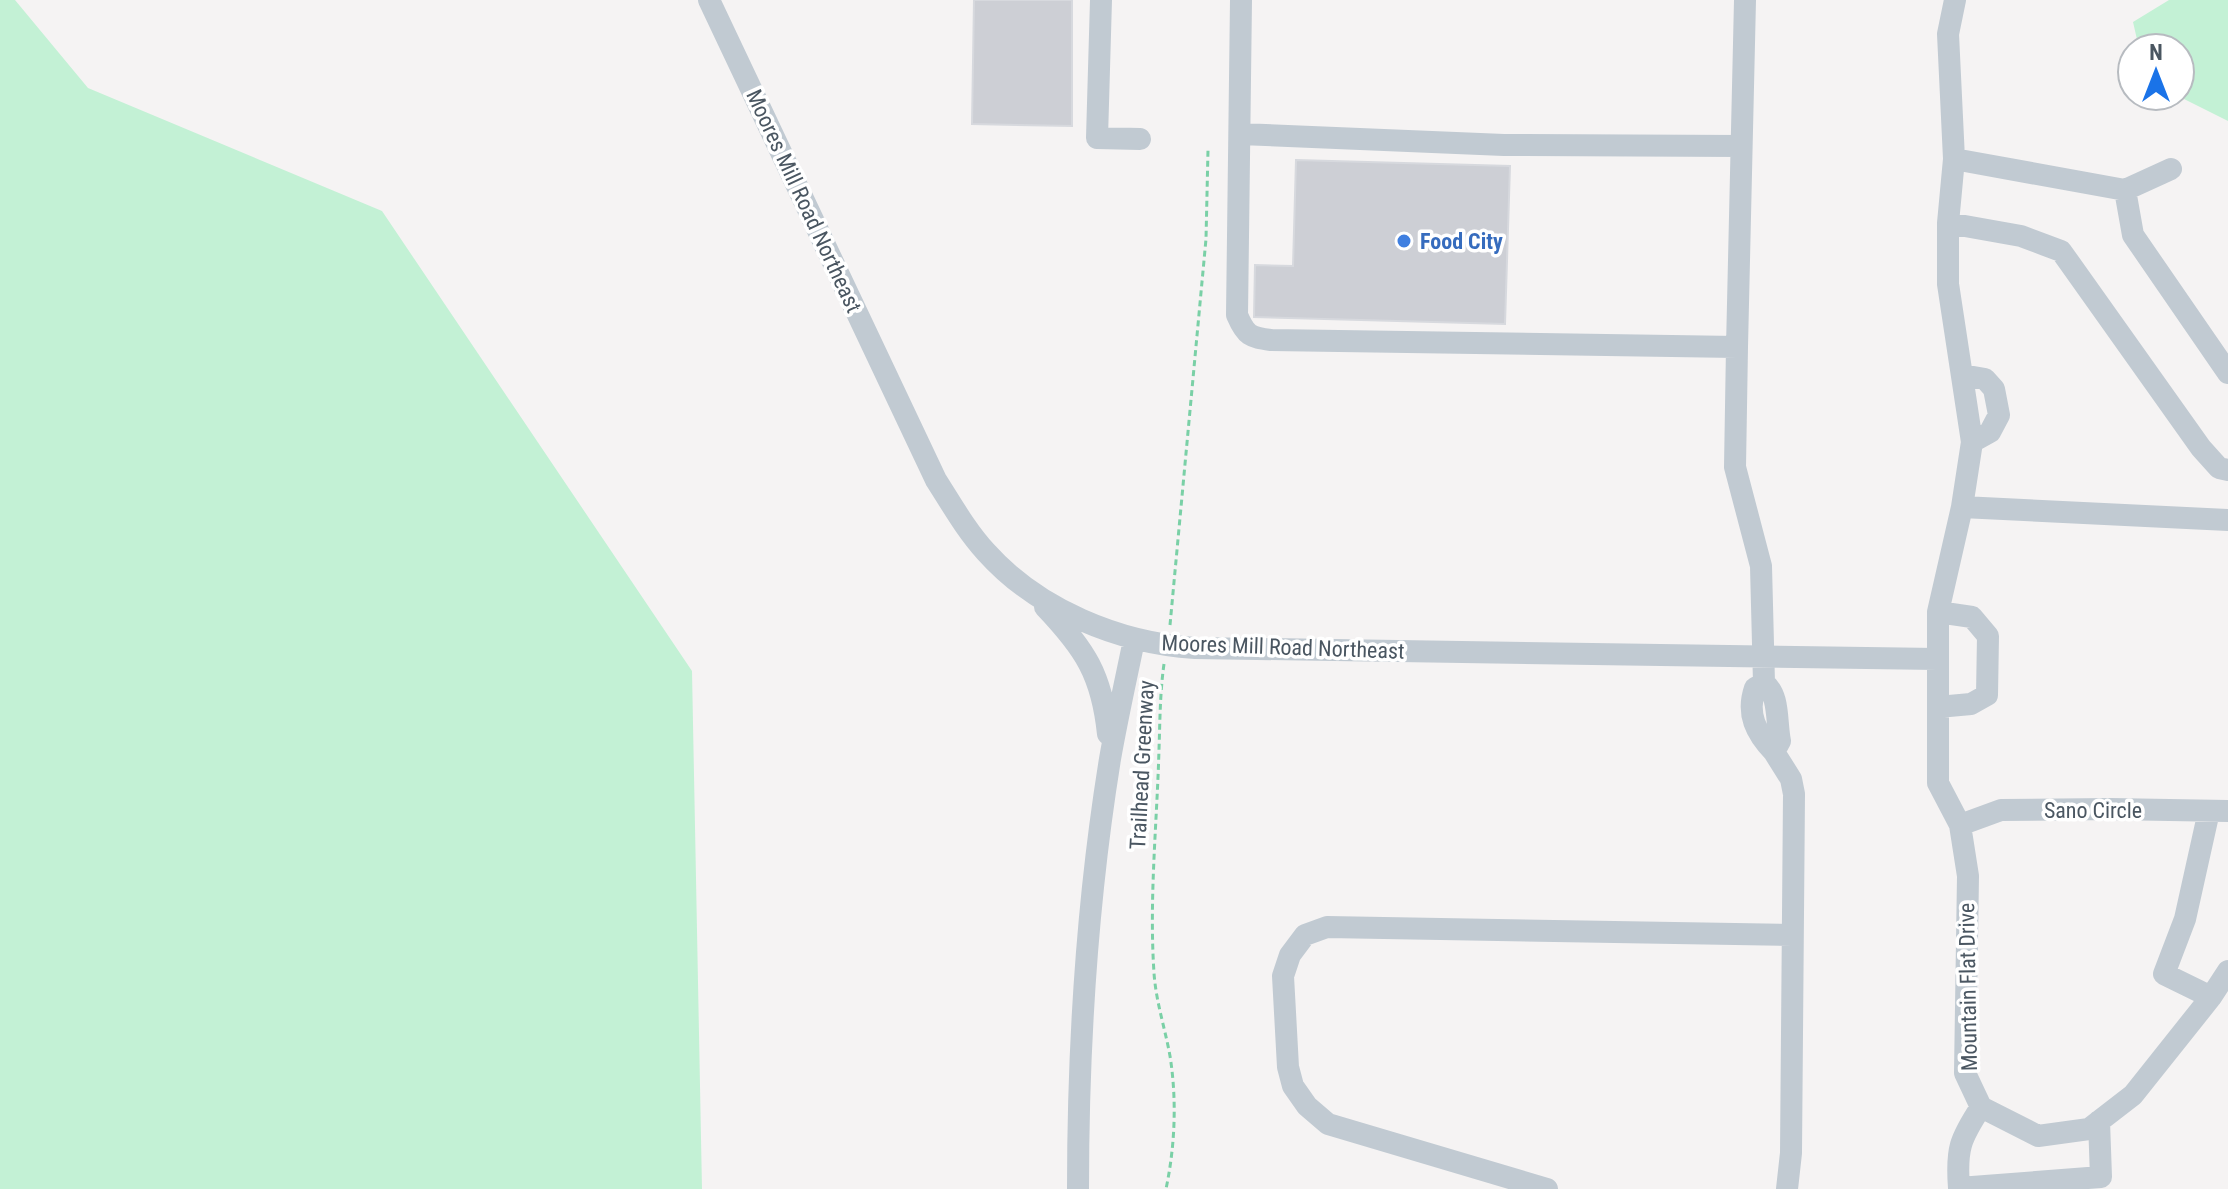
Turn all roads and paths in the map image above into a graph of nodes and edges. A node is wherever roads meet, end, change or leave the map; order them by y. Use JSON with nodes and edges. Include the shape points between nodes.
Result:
{"nodes":[{"id":1,"x":709,"y":0,"type":"edge"},
{"id":2,"x":1101,"y":0,"type":"edge"},
{"id":3,"x":1241,"y":0,"type":"edge"},
{"id":4,"x":1745,"y":0,"type":"edge"},
{"id":5,"x":1955,"y":0,"type":"edge"},
{"id":6,"x":1240,"y":134,"type":"junction"},
{"id":7,"x":1140,"y":139,"type":"dead end"},
{"id":8,"x":1741,"y":146,"type":"junction"},
{"id":9,"x":1208,"y":150,"type":"dead end"},
{"id":10,"x":1954,"y":159,"type":"junction"},
{"id":11,"x":2171,"y":169,"type":"dead end"},
{"id":12,"x":2125,"y":190,"type":"junction"},
{"id":13,"x":1948,"y":223,"type":"junction"},
{"id":14,"x":1737,"y":347,"type":"junction"},
{"id":15,"x":2228,"y":373,"type":"edge"},
{"id":16,"x":1962,"y":375,"type":"junction"},
{"id":17,"x":1972,"y":442,"type":"junction"},
{"id":18,"x":2228,"y":470,"type":"edge"},
{"id":19,"x":1962,"y":507,"type":"junction"},
{"id":20,"x":2228,"y":520,"type":"edge"},
{"id":21,"x":1030,"y":592,"type":"junction"},
{"id":22,"x":1938,"y":612,"type":"junction"},
{"id":23,"x":1134,"y":640,"type":"junction"},
{"id":24,"x":1167,"y":645,"type":"junction"},
{"id":25,"x":1764,"y":657,"type":"junction"},
{"id":26,"x":1937,"y":659,"type":"junction"},
{"id":27,"x":1938,"y":707,"type":"junction"},
{"id":28,"x":1110,"y":760,"type":"junction"},
{"id":29,"x":2219,"y":811,"type":"edge"},
{"id":30,"x":1960,"y":825,"type":"junction"},
{"id":31,"x":1792,"y":935,"type":"junction"},
{"id":32,"x":2228,"y":971,"type":"edge"},
{"id":33,"x":2211,"y":997,"type":"junction"},
{"id":34,"x":1981,"y":1107,"type":"junction"},
{"id":35,"x":2099,"y":1121,"type":"junction"},
{"id":36,"x":1078,"y":1189,"type":"edge"},
{"id":37,"x":1166,"y":1189,"type":"edge"},
{"id":38,"x":1547,"y":1189,"type":"edge"},
{"id":39,"x":1787,"y":1189,"type":"edge"}],
"edges":[{"from":1,"to":21,"type":"street","name":"Moores Mill Road Northeast","via":[[936,480],[986,552]]},
{"from":2,"to":7,"type":"street","via":[[1097,138]]},
{"from":3,"to":6,"type":"street"},
{"from":4,"to":8,"type":"street"},
{"from":5,"to":10,"type":"street","name":"Mountain Flat Drive","via":[[1948,34]]},
{"from":6,"to":8,"type":"street","via":[[1504,145]]},
{"from":6,"to":14,"type":"street","via":[[1237,315],[1252,338]]},
{"from":8,"to":14,"type":"street"},
{"from":9,"to":24,"type":"path","name":"Trailhead Greenway","via":[[1206,239]]},
{"from":10,"to":12,"type":"street"},
{"from":10,"to":13,"type":"street","name":"Mountain Flat Drive"},
{"from":11,"to":12,"type":"street"},
{"from":12,"to":15,"type":"street","via":[[2133,235]]},
{"from":13,"to":16,"type":"street","name":"Mountain Flat Drive","via":[[1948,284]]},
{"from":13,"to":18,"type":"street","via":[[2021,236],[2061,251],[2201,448],[2219,468]]},
{"from":14,"to":25,"type":"street","via":[[1735,467],[1761,566]]},
{"from":16,"to":17,"type":"street","name":"Mountain Flat Drive"},
{"from":16,"to":17,"type":"street","via":[[1985,379],[1994,389],[1999,415],[1990,432]]},
{"from":17,"to":19,"type":"street","name":"Mountain Flat Drive"},
{"from":19,"to":20,"type":"street"},
{"from":19,"to":22,"type":"street","name":"Mountain Flat Drive"},
{"from":21,"to":23,"type":"street","name":"Moores Mill Road Northeast"},
{"from":21,"to":28,"type":"street","via":[[1074,638],[1099,681]]},
{"from":22,"to":26,"type":"street","name":"Mountain Flat Drive"},
{"from":22,"to":27,"type":"street","via":[[1972,617],[1988,636],[1987,695],[1971,704]]},
{"from":23,"to":24,"type":"street","name":"Moores Mill Road Northeast"},
{"from":23,"to":28,"type":"street"},
{"from":24,"to":25,"type":"street","name":"Moores Mill Road Northeast"},
{"from":24,"to":37,"type":"path","name":"Trailhead Greenway","via":[[1152,873],[1154,974],[1170,1056],[1174,1136]]},
{"from":25,"to":26,"type":"street","name":"Moores Mill Road Northeast"},
{"from":25,"to":31,"type":"street","via":[[1764,683],[1751,698],[1758,736],[1791,779],[1794,794]]},
{"from":26,"to":27,"type":"street","name":"Mountain Flat Drive"},
{"from":27,"to":30,"type":"street","name":"Mountain Flat Drive","via":[[1938,783]]},
{"from":28,"to":36,"type":"street","via":[[1083,1011]]},
{"from":29,"to":30,"type":"street","name":"Sano Circle","via":[[2001,810]]},
{"from":29,"to":33,"type":"street","via":[[2164,974]]},
{"from":30,"to":34,"type":"street","name":"Mountain Flat Drive","via":[[1968,876],[1965,1073]]},
{"from":31,"to":38,"type":"street","via":[[1327,927],[1305,935],[1283,976],[1288,1067],[1307,1106],[1328,1124]]},
{"from":31,"to":39,"type":"street"},
{"from":32,"to":33,"type":"street"},
{"from":33,"to":35,"type":"street","via":[[2133,1095]]},
{"from":34,"to":35,"type":"street","via":[[2038,1136],[2089,1129]]},
{"from":34,"to":35,"type":"street","via":[[1957,1157],[1959,1188],[2101,1177]]}]}
